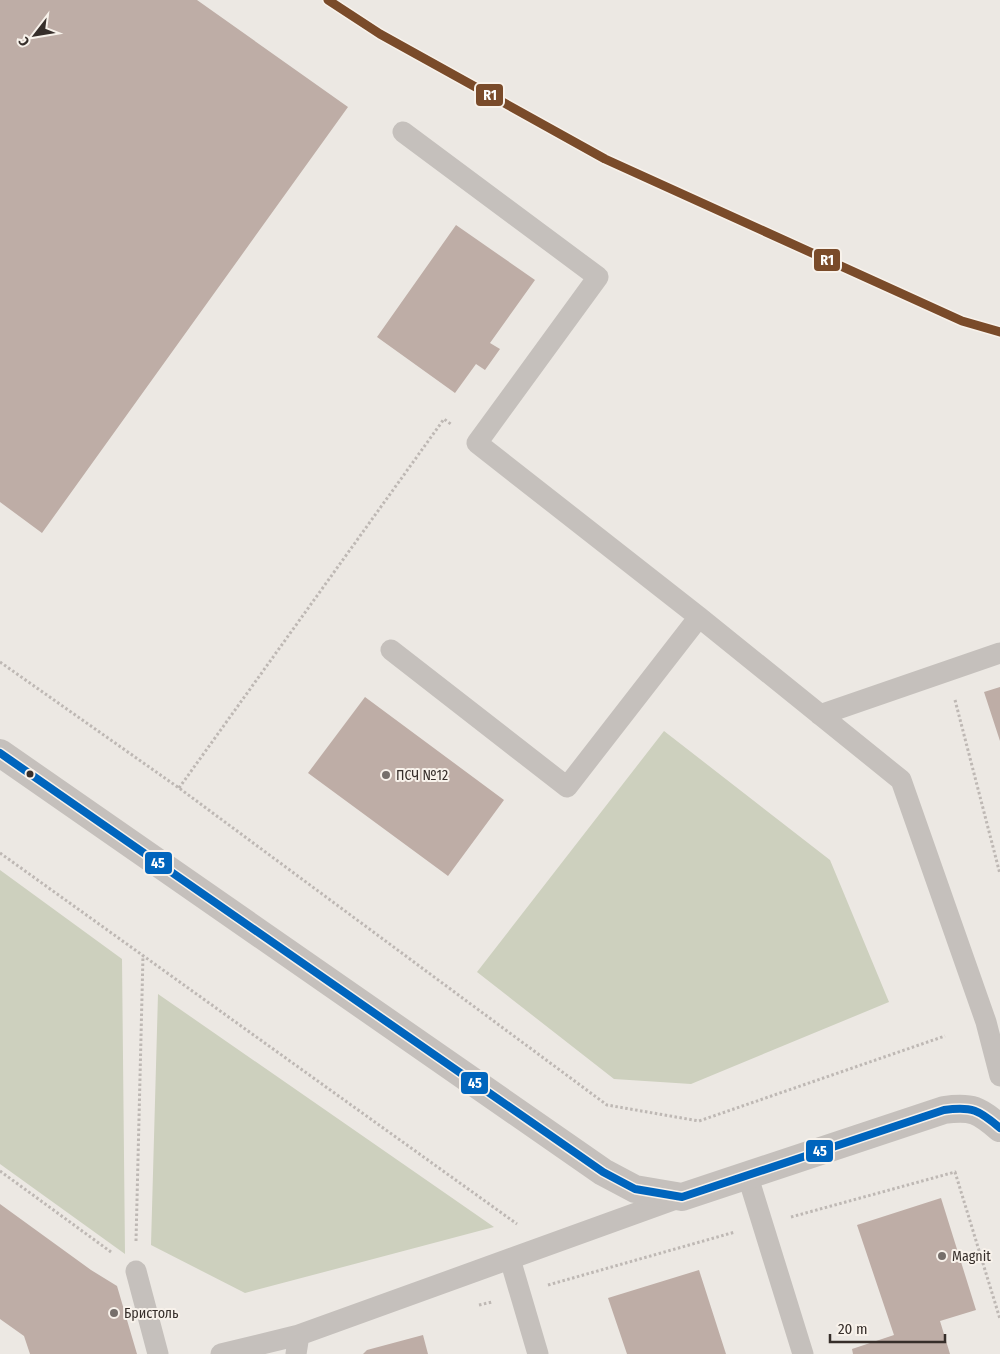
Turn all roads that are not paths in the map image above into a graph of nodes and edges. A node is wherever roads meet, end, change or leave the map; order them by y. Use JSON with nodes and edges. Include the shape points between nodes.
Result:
{"nodes":[{"id":1,"x":403,"y":132,"type":"dead end"},
{"id":2,"x":699,"y":617,"type":"junction"},
{"id":3,"x":391,"y":650,"type":"dead end"},
{"id":4,"x":1000,"y":653,"type":"edge"},
{"id":5,"x":820,"y":715,"type":"junction"},
{"id":6,"x":0,"y":754,"type":"edge"},
{"id":7,"x":997,"y":1049,"type":"edge"},
{"id":8,"x":1000,"y":1076,"type":"edge"},
{"id":9,"x":1000,"y":1128,"type":"edge"},
{"id":10,"x":748,"y":1177,"type":"junction"},
{"id":11,"x":682,"y":1197,"type":"junction"},
{"id":12,"x":510,"y":1259,"type":"junction"},
{"id":13,"x":136,"y":1270,"type":"road end"},
{"id":14,"x":297,"y":1344,"type":"edge"},
{"id":15,"x":158,"y":1354,"type":"edge"},
{"id":16,"x":221,"y":1354,"type":"edge"},
{"id":17,"x":538,"y":1354,"type":"edge"},
{"id":18,"x":802,"y":1354,"type":"edge"}],
"edges":[{"from":1,"to":2,"type":"lane","via":[[598,277],[477,443]]},
{"from":2,"to":3,"type":"lane","via":[[567,787]]},
{"from":2,"to":5,"type":"lane"},
{"from":4,"to":5,"type":"lane"},
{"from":5,"to":7,"type":"lane","via":[[901,780]]},
{"from":6,"to":11,"type":"street","via":[[603,1172],[635,1189]]},
{"from":7,"to":8,"type":"lane"},
{"from":9,"to":10,"type":"street","via":[[983,1113],[965,1107],[944,1110]]},
{"from":10,"to":11,"type":"street"},
{"from":10,"to":18,"type":"lane"},
{"from":11,"to":12,"type":"lane"},
{"from":12,"to":14,"type":"lane"},
{"from":12,"to":17,"type":"lane"},
{"from":13,"to":15,"type":"lane"},
{"from":14,"to":16,"type":"lane"}]}
